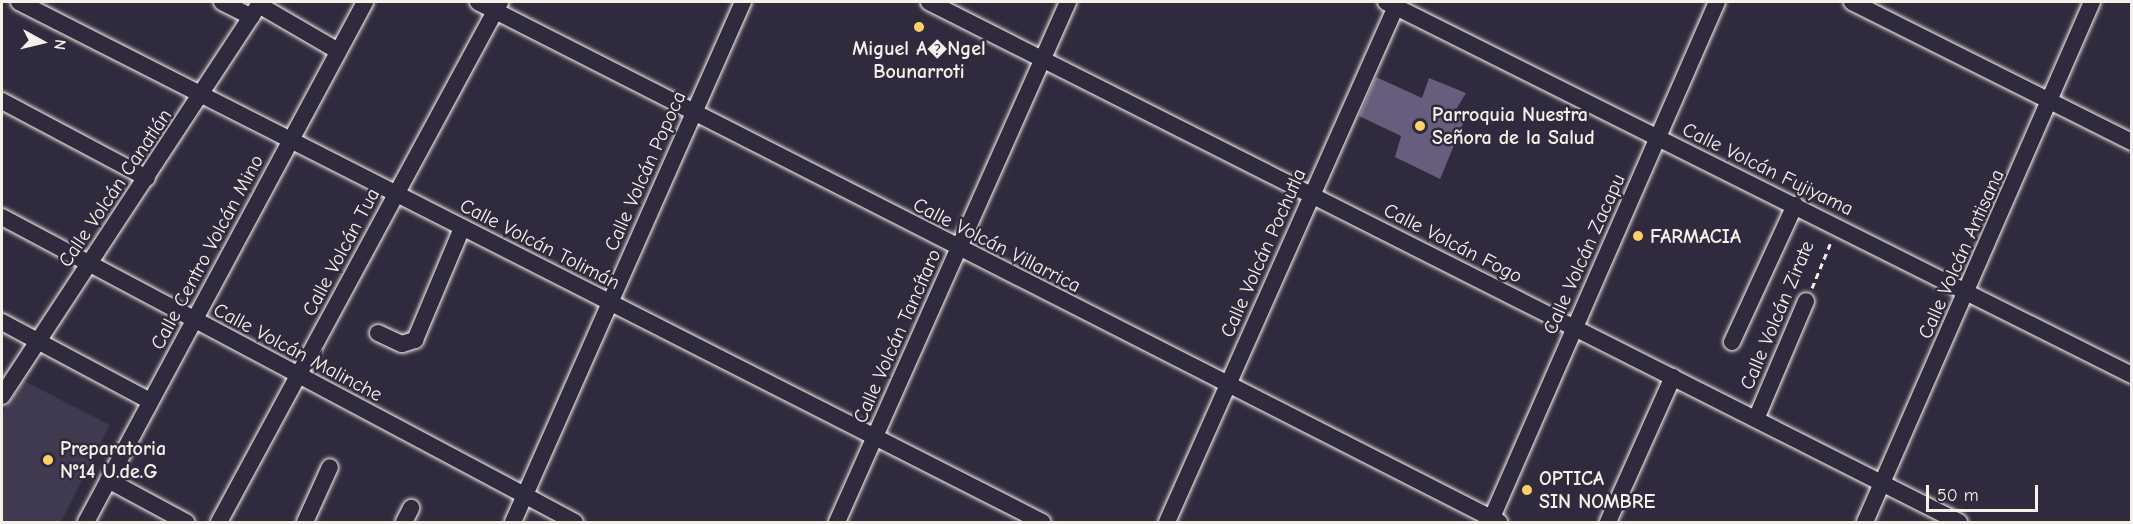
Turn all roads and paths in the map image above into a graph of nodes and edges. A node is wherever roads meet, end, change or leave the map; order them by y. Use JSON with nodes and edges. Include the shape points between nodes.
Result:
{"nodes":[{"id":1,"x":19,"y":2,"type":"edge"},
{"id":2,"x":222,"y":2,"type":"edge"},
{"id":3,"x":365,"y":2,"type":"edge"},
{"id":4,"x":478,"y":2,"type":"edge"},
{"id":5,"x":743,"y":2,"type":"edge"},
{"id":6,"x":929,"y":2,"type":"edge"},
{"id":7,"x":1068,"y":2,"type":"edge"},
{"id":8,"x":1718,"y":2,"type":"edge"},
{"id":9,"x":1852,"y":2,"type":"edge"},
{"id":10,"x":2092,"y":2,"type":"edge"},
{"id":11,"x":1394,"y":3,"type":"edge"},
{"id":12,"x":497,"y":6,"type":"edge"},
{"id":13,"x":257,"y":8,"type":"edge"},
{"id":14,"x":338,"y":51,"type":"junction"},
{"id":15,"x":1041,"y":59,"type":"junction"},
{"id":16,"x":202,"y":95,"type":"junction"},
{"id":17,"x":2,"y":101,"type":"edge"},
{"id":18,"x":2050,"y":101,"type":"junction"},
{"id":19,"x":693,"y":114,"type":"junction"},
{"id":20,"x":1658,"y":138,"type":"junction"},
{"id":21,"x":291,"y":140,"type":"junction"},
{"id":22,"x":2132,"y":142,"type":"edge"},
{"id":23,"x":147,"y":178,"type":"junction"},
{"id":24,"x":396,"y":194,"type":"junction"},
{"id":25,"x":1312,"y":196,"type":"junction"},
{"id":26,"x":1795,"y":205,"type":"junction"},
{"id":27,"x":2,"y":217,"type":"edge"},
{"id":28,"x":1839,"y":227,"type":"junction"},
{"id":29,"x":462,"y":228,"type":"junction"},
{"id":30,"x":960,"y":249,"type":"junction"},
{"id":31,"x":90,"y":264,"type":"junction"},
{"id":32,"x":1968,"y":291,"type":"junction"},
{"id":33,"x":1806,"y":301,"type":"joint"},
{"id":34,"x":610,"y":303,"type":"junction"},
{"id":35,"x":194,"y":321,"type":"junction"},
{"id":36,"x":2,"y":322,"type":"edge"},
{"id":37,"x":1575,"y":328,"type":"junction"},
{"id":38,"x":378,"y":333,"type":"dead end"},
{"id":39,"x":38,"y":342,"type":"junction"},
{"id":40,"x":1732,"y":342,"type":"dead end"},
{"id":41,"x":2132,"y":375,"type":"edge"},
{"id":42,"x":298,"y":377,"type":"junction"},
{"id":43,"x":1673,"y":377,"type":"junction"},
{"id":44,"x":1227,"y":386,"type":"junction"},
{"id":45,"x":2,"y":396,"type":"edge"},
{"id":46,"x":150,"y":401,"type":"junction"},
{"id":47,"x":1756,"y":419,"type":"junction"},
{"id":48,"x":874,"y":439,"type":"junction"},
{"id":49,"x":330,"y":467,"type":"dead end"},
{"id":50,"x":108,"y":480,"type":"junction"},
{"id":51,"x":1882,"y":483,"type":"junction"},
{"id":52,"x":524,"y":496,"type":"junction"},
{"id":53,"x":1493,"y":521,"type":"edge"},
{"id":54,"x":86,"y":522,"type":"edge"},
{"id":55,"x":186,"y":522,"type":"edge"},
{"id":56,"x":219,"y":522,"type":"edge"},
{"id":57,"x":305,"y":522,"type":"edge"},
{"id":58,"x":513,"y":522,"type":"edge"},
{"id":59,"x":575,"y":522,"type":"edge"},
{"id":60,"x":837,"y":522,"type":"edge"},
{"id":61,"x":1042,"y":522,"type":"edge"},
{"id":62,"x":1167,"y":522,"type":"edge"},
{"id":63,"x":1608,"y":522,"type":"edge"},
{"id":64,"x":1865,"y":522,"type":"edge"},
{"id":65,"x":1959,"y":522,"type":"edge"}],
"edges":[{"from":1,"to":16,"type":"street","name":"Calle Volcán Tolimán"},
{"from":2,"to":13,"type":"street"},
{"from":3,"to":14,"type":"street","name":"Calle Centro Volcán Mino"},
{"from":4,"to":12,"type":"street","name":"Calle Volcán Villarrica"},
{"from":5,"to":19,"type":"street","name":"Calle Volcán Popoca"},
{"from":6,"to":15,"type":"street","name":"Calle Volcán Fogo"},
{"from":7,"to":15,"type":"street","name":"Calle Volcán Tancítaro"},
{"from":8,"to":20,"type":"street","name":"Calle Volcán Zacapu"},
{"from":9,"to":18,"type":"street"},
{"from":10,"to":18,"type":"street","name":"Calle Volcán Antisana"},
{"from":11,"to":20,"type":"street","name":"Calle Volcán Fujiyama"},
{"from":11,"to":25,"type":"street","name":"Calle Volcán Pochutla"},
{"from":12,"to":19,"type":"street","name":"Calle Volcán Villarrica"},
{"from":12,"to":24,"type":"street","name":"Calle Volcán Tua"},
{"from":13,"to":14,"type":"street"},
{"from":13,"to":16,"type":"street","name":"Calle Volcán Canatlán"},
{"from":14,"to":21,"type":"street","name":"Calle Centro Volcán Mino"},
{"from":15,"to":25,"type":"street","name":"Calle Volcán Fogo"},
{"from":15,"to":30,"type":"street","name":"Calle Volcán Tancítaro"},
{"from":16,"to":21,"type":"street","name":"Calle Volcán Tolimán"},
{"from":16,"to":23,"type":"street","name":"Calle Volcán Canatlán"},
{"from":17,"to":23,"type":"street"},
{"from":18,"to":22,"type":"street"},
{"from":18,"to":32,"type":"street","name":"Calle Volcán Antisana"},
{"from":19,"to":30,"type":"street","name":"Calle Volcán Villarrica"},
{"from":19,"to":34,"type":"street","name":"Calle Volcán Popoca"},
{"from":20,"to":26,"type":"street","name":"Calle Volcán Fujiyama"},
{"from":20,"to":37,"type":"street","name":"Calle Volcán Zacapu"},
{"from":21,"to":24,"type":"street","name":"Calle Volcán Tolimán"},
{"from":21,"to":35,"type":"street","name":"Calle Centro Volcán Mino"},
{"from":23,"to":31,"type":"street","name":"Calle Volcán Canatlán"},
{"from":24,"to":29,"type":"street","name":"Calle Volcán Tolimán"},
{"from":24,"to":42,"type":"street","name":"Calle Volcán Tua"},
{"from":25,"to":37,"type":"street","name":"Calle Volcán Fogo"},
{"from":25,"to":44,"type":"street","name":"Calle Volcán Pochutla"},
{"from":26,"to":28,"type":"street","name":"Calle Volcán Fujiyama"},
{"from":26,"to":40,"type":"street"},
{"from":27,"to":31,"type":"street","name":"Calle Volcán Malinche"},
{"from":28,"to":32,"type":"street","name":"Calle Volcán Fujiyama"},
{"from":28,"to":33,"type":"path","name":"Calle Volcán Zirate"},
{"from":29,"to":34,"type":"street","name":"Calle Volcán Tolimán"},
{"from":29,"to":38,"type":"street","via":[[415,340],[402,344]]},
{"from":30,"to":44,"type":"street","name":"Calle Volcán Villarrica"},
{"from":30,"to":48,"type":"street","name":"Calle Volcán Tancítaro"},
{"from":31,"to":35,"type":"street","name":"Calle Volcán Malinche"},
{"from":31,"to":39,"type":"street","name":"Calle Volcán Canatlán"},
{"from":32,"to":41,"type":"street","name":"Calle Volcán Fujiyama"},
{"from":32,"to":51,"type":"street","name":"Calle Volcán Antisana"},
{"from":33,"to":47,"type":"street","name":"Calle Volcán Zirate"},
{"from":34,"to":48,"type":"street","name":"Calle Volcán Tolimán"},
{"from":34,"to":52,"type":"street","name":"Calle Volcán Popoca"},
{"from":35,"to":42,"type":"street","name":"Calle Volcán Malinche"},
{"from":35,"to":46,"type":"street","name":"Calle Centro Volcán Mino"},
{"from":36,"to":39,"type":"street"},
{"from":37,"to":43,"type":"street","name":"Calle Volcán Fogo"},
{"from":37,"to":53,"type":"street","name":"Calle Volcán Zacapu"},
{"from":39,"to":45,"type":"street","name":"Calle Volcán Canatlán"},
{"from":39,"to":46,"type":"street"},
{"from":42,"to":52,"type":"street","name":"Calle Volcán Malinche"},
{"from":42,"to":56,"type":"street","name":"Calle Volcán Tua"},
{"from":43,"to":47,"type":"street","name":"Calle Volcán Fogo"},
{"from":43,"to":63,"type":"street"},
{"from":44,"to":53,"type":"street","name":"Calle Volcán Villarrica"},
{"from":44,"to":62,"type":"street","name":"Calle Volcán Pochutla"},
{"from":46,"to":50,"type":"street","name":"Calle Centro Volcán Mino"},
{"from":47,"to":51,"type":"street","name":"Calle Volcán Fogo"},
{"from":48,"to":60,"type":"street","name":"Calle Volcán Tancítaro"},
{"from":48,"to":61,"type":"street","name":"Calle Volcán Tolimán"},
{"from":49,"to":57,"type":"street"},
{"from":50,"to":54,"type":"street","name":"Calle Centro Volcán Mino"},
{"from":50,"to":55,"type":"street"},
{"from":51,"to":64,"type":"street","name":"Calle Volcán Antisana"},
{"from":51,"to":65,"type":"street","name":"Calle Volcán Fogo"},
{"from":52,"to":58,"type":"street","name":"Calle Volcán Popoca"},
{"from":52,"to":59,"type":"street","name":"Calle Volcán Malinche"}]}
